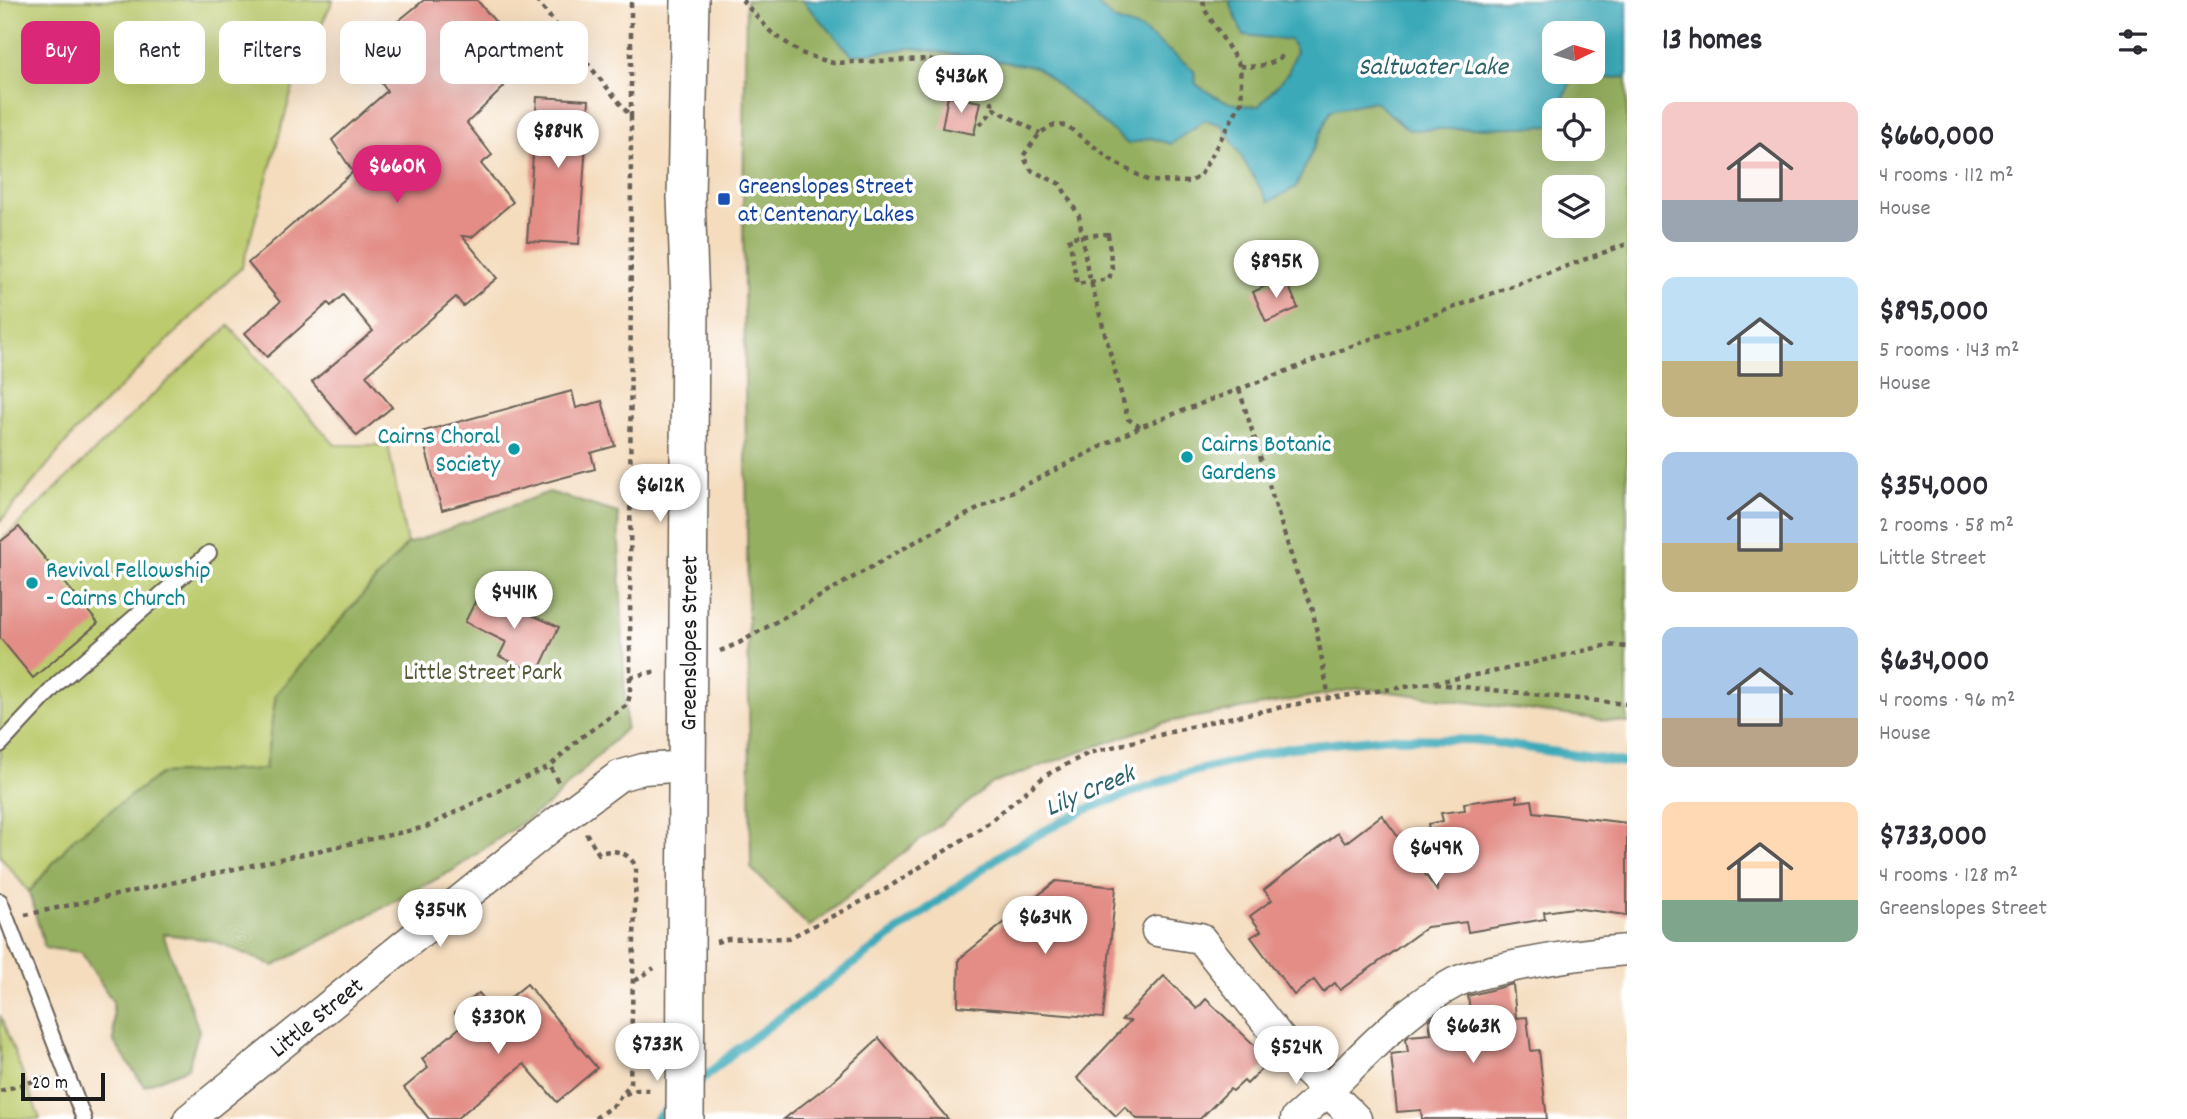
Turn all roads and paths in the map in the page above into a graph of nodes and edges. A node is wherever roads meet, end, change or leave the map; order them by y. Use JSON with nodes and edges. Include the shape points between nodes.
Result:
{"nodes":[{"id":1,"x":536,"y":0,"type":"edge"},
{"id":2,"x":631,"y":0,"type":"edge"},
{"id":3,"x":690,"y":0,"type":"edge"},
{"id":4,"x":742,"y":0,"type":"edge"},
{"id":5,"x":1203,"y":0,"type":"edge"},
{"id":6,"x":1286,"y":52,"type":"dead end"},
{"id":7,"x":1240,"y":66,"type":"junction"},
{"id":8,"x":994,"y":109,"type":"junction"},
{"id":9,"x":631,"y":117,"type":"junction"},
{"id":10,"x":980,"y":125,"type":"dead end"},
{"id":11,"x":1040,"y":133,"type":"junction"},
{"id":12,"x":1082,"y":235,"type":"junction"},
{"id":13,"x":1627,"y":244,"type":"edge"},
{"id":14,"x":1091,"y":282,"type":"junction"},
{"id":15,"x":1239,"y":389,"type":"junction"},
{"id":16,"x":1140,"y":427,"type":"junction"},
{"id":17,"x":209,"y":553,"type":"dead end"},
{"id":18,"x":1627,"y":647,"type":"edge"},
{"id":19,"x":687,"y":664,"type":"junction"},
{"id":20,"x":1431,"y":684,"type":"junction"},
{"id":21,"x":1329,"y":698,"type":"junction"},
{"id":22,"x":1627,"y":704,"type":"edge"},
{"id":23,"x":0,"y":745,"type":"edge"},
{"id":24,"x":550,"y":766,"type":"junction"},
{"id":25,"x":688,"y":766,"type":"junction"},
{"id":26,"x":555,"y":775,"type":"dead end"},
{"id":27,"x":587,"y":835,"type":"dead end"},
{"id":28,"x":0,"y":901,"type":"edge"},
{"id":29,"x":6,"y":919,"type":"junction"},
{"id":30,"x":1157,"y":930,"type":"dead end"},
{"id":31,"x":728,"y":939,"type":"dead end"},
{"id":32,"x":1627,"y":950,"type":"edge"},
{"id":33,"x":66,"y":1072,"type":"junction"},
{"id":34,"x":0,"y":1091,"type":"edge"},
{"id":35,"x":1328,"y":1092,"type":"junction"},
{"id":36,"x":85,"y":1119,"type":"edge"},
{"id":37,"x":189,"y":1119,"type":"edge"},
{"id":38,"x":594,"y":1119,"type":"edge"},
{"id":39,"x":685,"y":1119,"type":"edge"},
{"id":40,"x":1296,"y":1119,"type":"edge"},
{"id":41,"x":1356,"y":1119,"type":"edge"}],
"edges":[{"from":1,"to":9,"type":"path"},
{"from":2,"to":9,"type":"path"},
{"from":3,"to":19,"type":"street","name":"Greenslopes Street"},
{"from":4,"to":8,"type":"path","via":[[771,32],[801,53],[833,63],[928,59],[974,72],[988,90]]},
{"from":5,"to":7,"type":"path"},
{"from":6,"to":7,"type":"path","via":[[1274,63]]},
{"from":7,"to":11,"type":"path","via":[[1242,101],[1200,176],[1190,182],[1149,181],[1114,162],[1067,126],[1053,125]]},
{"from":8,"to":10,"type":"path"},
{"from":8,"to":11,"type":"path"},
{"from":9,"to":24,"type":"path","via":[[630,695],[627,705]]},
{"from":11,"to":12,"type":"path","via":[[1023,156],[1031,170],[1060,184],[1079,216]]},
{"from":12,"to":14,"type":"path"},
{"from":12,"to":14,"type":"path","via":[[1069,237],[1077,284]]},
{"from":12,"to":14,"type":"path","via":[[1108,233],[1109,279]]},
{"from":13,"to":15,"type":"path"},
{"from":14,"to":16,"type":"path","via":[[1128,419]]},
{"from":15,"to":16,"type":"path"},
{"from":15,"to":21,"type":"path","via":[[1296,571],[1312,606]]},
{"from":16,"to":19,"type":"path","via":[[934,531],[738,643]]},
{"from":17,"to":23,"type":"lane","via":[[58,683]]},
{"from":18,"to":20,"type":"path","via":[[1608,645]]},
{"from":19,"to":25,"type":"street","name":"Greenslopes Street"},
{"from":20,"to":21,"type":"path"},
{"from":20,"to":22,"type":"path"},
{"from":21,"to":31,"type":"path","via":[[1089,753],[1046,775],[987,824],[886,889],[789,938]]},
{"from":24,"to":26,"type":"path"},
{"from":24,"to":29,"type":"path","via":[[426,827]]},
{"from":25,"to":37,"type":"street","name":"Little Street","via":[[619,776]]},
{"from":25,"to":39,"type":"street","name":"Greenslopes Street"},
{"from":27,"to":38,"type":"path","via":[[599,854],[614,851],[626,855],[636,868],[631,1084],[615,1104]]},
{"from":28,"to":29,"type":"lane"},
{"from":29,"to":33,"type":"lane"},
{"from":30,"to":35,"type":"street","via":[[1200,938],[1301,1065]]},
{"from":32,"to":35,"type":"street","via":[[1523,964],[1454,983],[1405,1016]]},
{"from":33,"to":34,"type":"path"},
{"from":33,"to":36,"type":"lane"},
{"from":35,"to":40,"type":"street"},
{"from":35,"to":41,"type":"street"}]}
